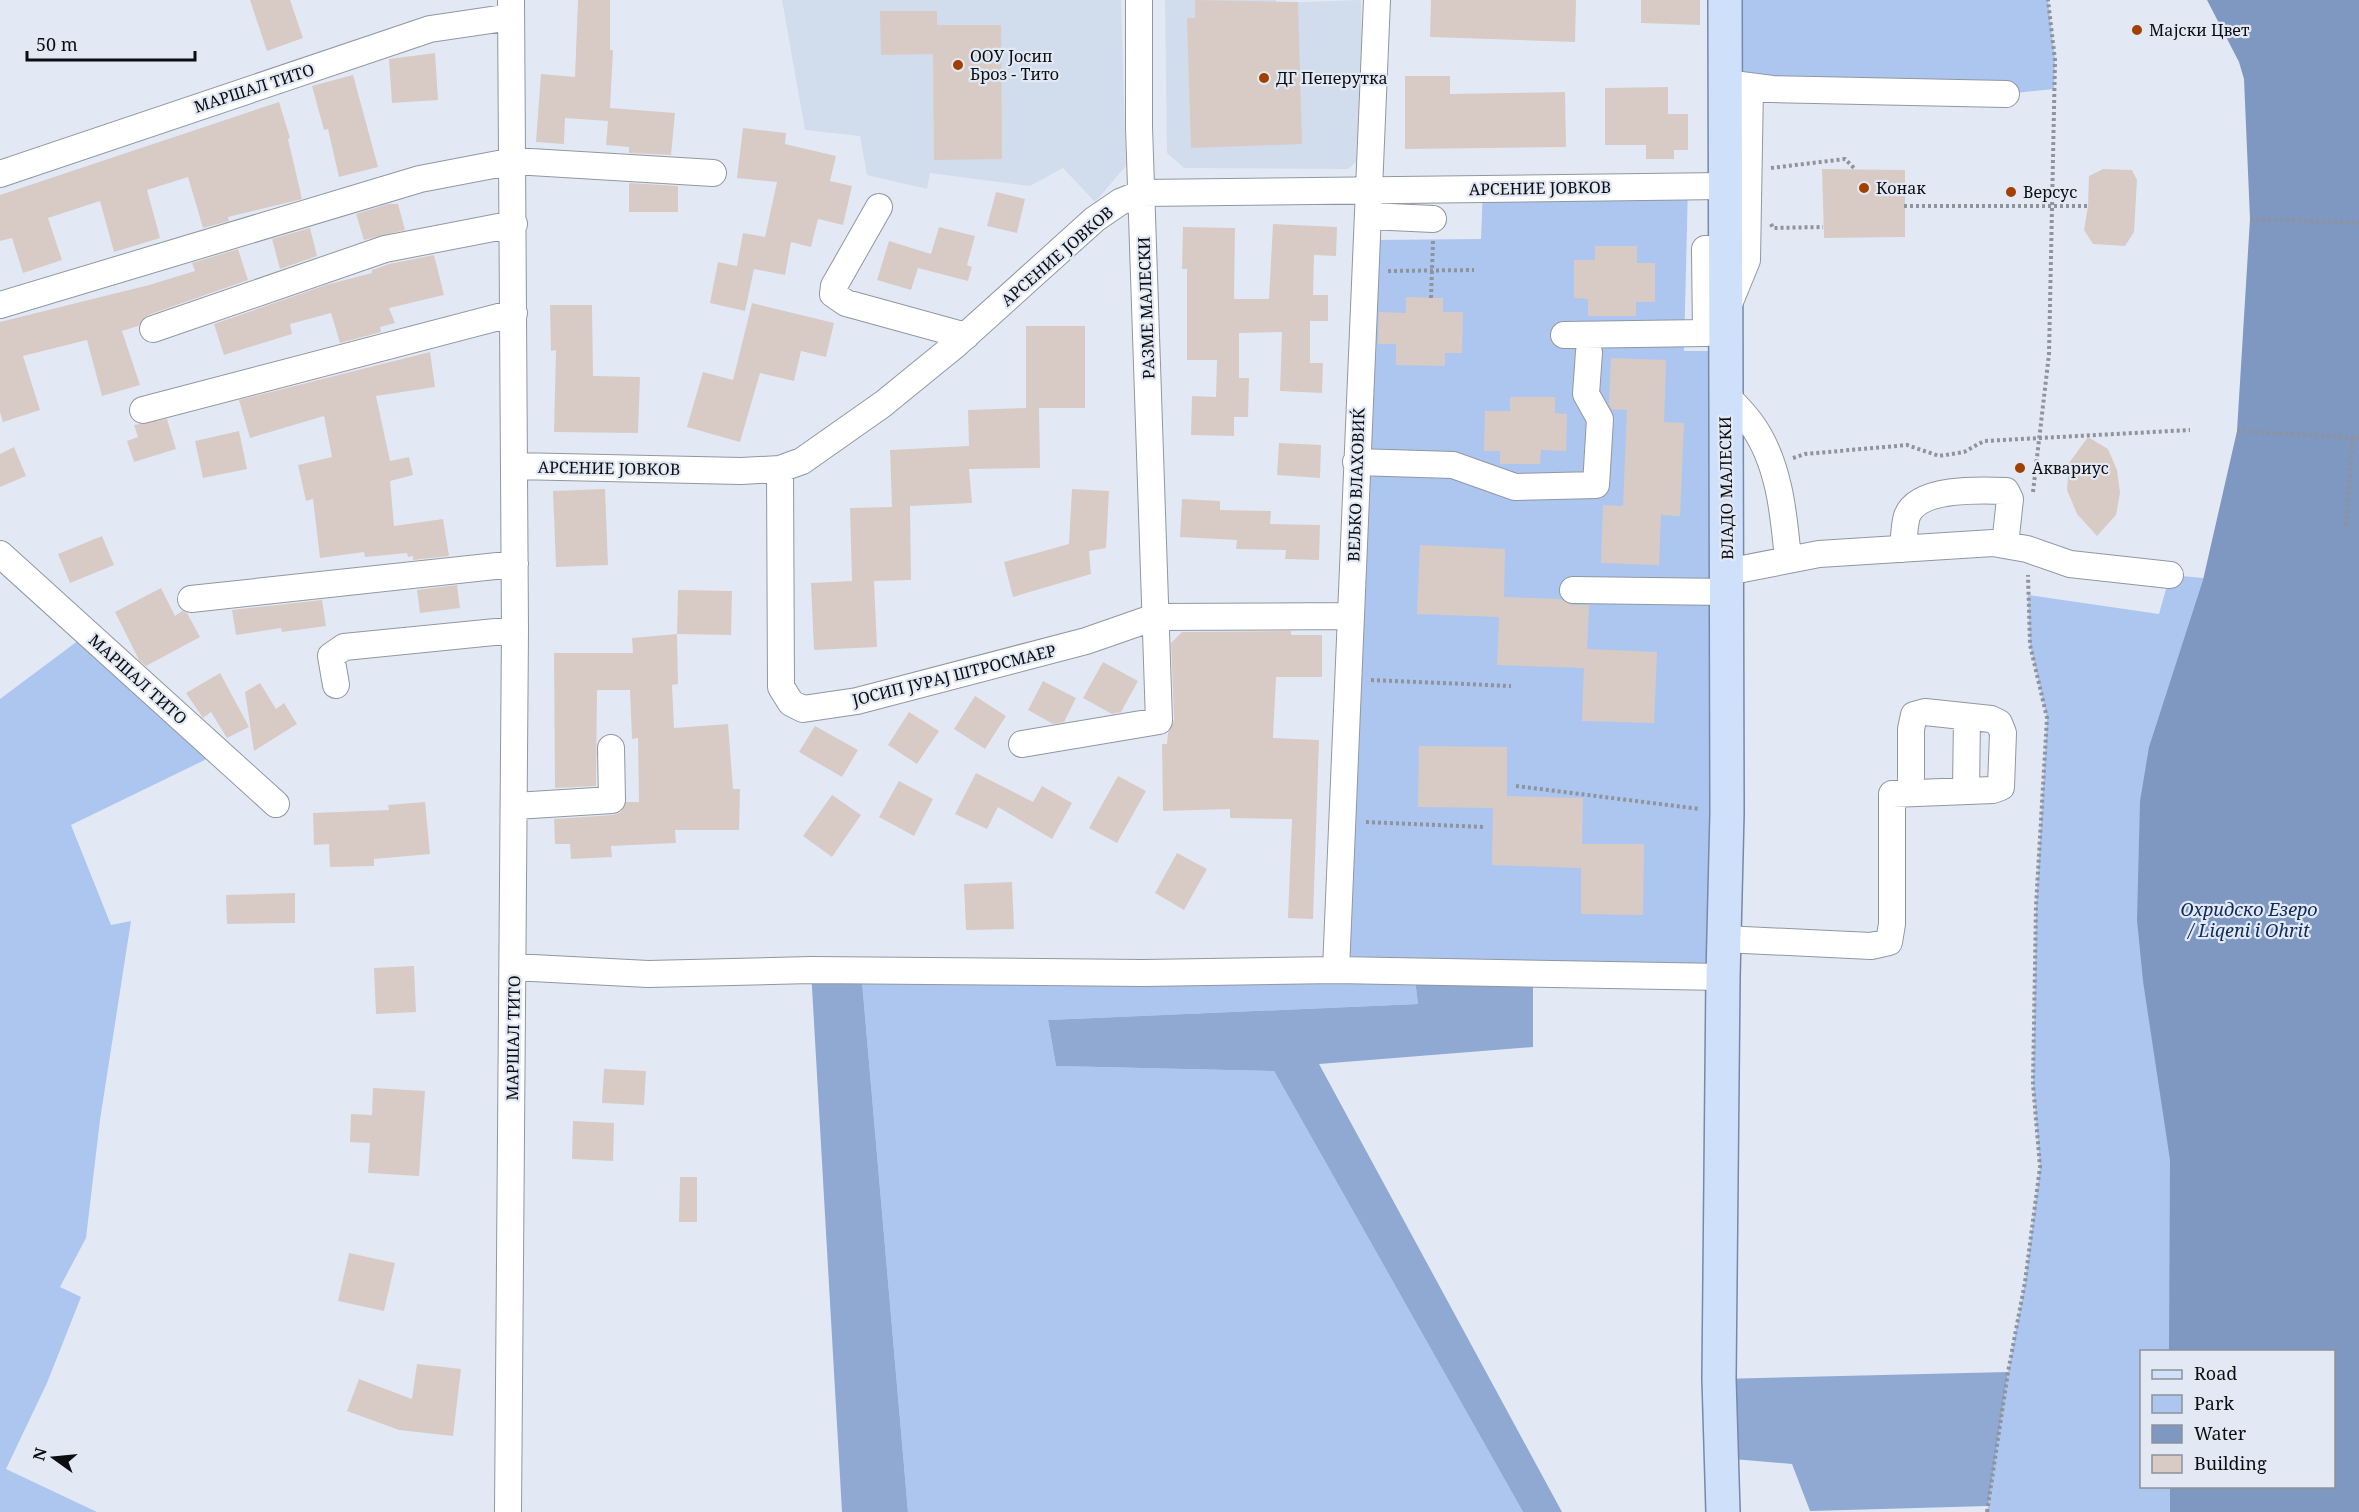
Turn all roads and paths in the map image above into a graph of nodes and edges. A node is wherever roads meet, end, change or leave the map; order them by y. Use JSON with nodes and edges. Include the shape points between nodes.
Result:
{"nodes":[{"id":1,"x":1139,"y":0,"type":"edge"},
{"id":2,"x":1377,"y":0,"type":"edge"},
{"id":3,"x":1725,"y":0,"type":"edge"},
{"id":4,"x":2048,"y":0,"type":"edge"},
{"id":5,"x":511,"y":9,"type":"edge"},
{"id":6,"x":1738,"y":85,"type":"junction"},
{"id":7,"x":2006,"y":94,"type":"dead end"},
{"id":8,"x":514,"y":161,"type":"junction"},
{"id":9,"x":1855,"y":169,"type":"dead end"},
{"id":10,"x":713,"y":173,"type":"dead end"},
{"id":11,"x":0,"y":174,"type":"edge"},
{"id":12,"x":1736,"y":189,"type":"junction"},
{"id":13,"x":1370,"y":190,"type":"junction"},
{"id":14,"x":1142,"y":193,"type":"junction"},
{"id":15,"x":1904,"y":206,"type":"dead end"},
{"id":16,"x":2088,"y":206,"type":"dead end"},
{"id":17,"x":879,"y":207,"type":"dead end"},
{"id":18,"x":2051,"y":207,"type":"junction"},
{"id":19,"x":1369,"y":216,"type":"junction"},
{"id":20,"x":1433,"y":219,"type":"joint"},
{"id":21,"x":2250,"y":219,"type":"dead end"},
{"id":22,"x":2359,"y":222,"type":"edge"},
{"id":23,"x":514,"y":225,"type":"junction"},
{"id":24,"x":1723,"y":249,"type":"junction"},
{"id":25,"x":1431,"y":270,"type":"junction"},
{"id":26,"x":1474,"y":270,"type":"dead end"},
{"id":27,"x":1366,"y":271,"type":"junction"},
{"id":28,"x":1431,"y":298,"type":"dead end"},
{"id":29,"x":0,"y":305,"type":"edge"},
{"id":30,"x":514,"y":313,"type":"junction"},
{"id":31,"x":1725,"y":313,"type":"junction"},
{"id":32,"x":153,"y":329,"type":"dead end"},
{"id":33,"x":1564,"y":335,"type":"dead end"},
{"id":34,"x":966,"y":336,"type":"junction"},
{"id":35,"x":1589,"y":352,"type":"dead end"},
{"id":36,"x":1725,"y":394,"type":"junction"},
{"id":37,"x":143,"y":410,"type":"dead end"},
{"id":38,"x":2190,"y":430,"type":"dead end"},
{"id":39,"x":2237,"y":431,"type":"dead end"},
{"id":40,"x":2353,"y":438,"type":"junction"},
{"id":41,"x":2359,"y":438,"type":"edge"},
{"id":42,"x":2039,"y":439,"type":"junction"},
{"id":43,"x":1356,"y":462,"type":"junction"},
{"id":44,"x":1772,"y":464,"type":"junction"},
{"id":45,"x":515,"y":466,"type":"junction"},
{"id":46,"x":780,"y":469,"type":"junction"},
{"id":47,"x":2033,"y":494,"type":"dead end"},
{"id":48,"x":2346,"y":525,"type":"dead end"},
{"id":49,"x":2016,"y":547,"type":"junction"},
{"id":50,"x":1903,"y":549,"type":"junction"},
{"id":51,"x":0,"y":554,"type":"edge"},
{"id":52,"x":1788,"y":560,"type":"junction"},
{"id":53,"x":515,"y":564,"type":"junction"},
{"id":54,"x":2170,"y":575,"type":"dead end"},
{"id":55,"x":1727,"y":582,"type":"junction"},
{"id":56,"x":1573,"y":590,"type":"dead end"},
{"id":57,"x":191,"y":599,"type":"dead end"},
{"id":58,"x":1350,"y":615,"type":"junction"},
{"id":59,"x":1155,"y":617,"type":"junction"},
{"id":60,"x":515,"y":630,"type":"junction"},
{"id":61,"x":1350,"y":679,"type":"junction"},
{"id":62,"x":336,"y":685,"type":"dead end"},
{"id":63,"x":1511,"y":686,"type":"dead end"},
{"id":64,"x":1967,"y":717,"type":"junction"},
{"id":65,"x":1022,"y":744,"type":"dead end"},
{"id":66,"x":610,"y":748,"type":"dead end"},
{"id":67,"x":1516,"y":786,"type":"dead end"},
{"id":68,"x":1966,"y":791,"type":"junction"},
{"id":69,"x":1911,"y":793,"type":"junction"},
{"id":70,"x":276,"y":804,"type":"dead end"},
{"id":71,"x":515,"y":806,"type":"junction"},
{"id":72,"x":1727,"y":813,"type":"junction"},
{"id":73,"x":1344,"y":821,"type":"junction"},
{"id":74,"x":1485,"y":827,"type":"dead end"},
{"id":75,"x":1724,"y":939,"type":"junction"},
{"id":76,"x":513,"y":967,"type":"junction"},
{"id":77,"x":1336,"y":970,"type":"junction"},
{"id":78,"x":1723,"y":977,"type":"junction"},
{"id":79,"x":508,"y":1512,"type":"edge"},
{"id":80,"x":1723,"y":1512,"type":"edge"},
{"id":81,"x":1987,"y":1512,"type":"edge"}],
"edges":[{"from":1,"to":14,"type":"street","name":"РАЗМЕ МАЛЕСКИ"},
{"from":2,"to":13,"type":"street","name":"ВЕЉКО ВЛАХОВИЌ"},
{"from":3,"to":6,"type":"main road","name":"ВЛАДО МАЛЕСКИ"},
{"from":4,"to":18,"type":"path","via":[[2055,60]]},
{"from":5,"to":8,"type":"street","name":"МАРШАЛ ТИТО"},
{"from":5,"to":11,"type":"street","name":"МАРШАЛ ТИТО","via":[[430,29]]},
{"from":6,"to":7,"type":"street"},
{"from":6,"to":12,"type":"main road","name":"ВЛАДО МАЛЕСКИ"},
{"from":8,"to":10,"type":"street"},
{"from":8,"to":23,"type":"street","name":"МАРШАЛ ТИТО"},
{"from":8,"to":29,"type":"street","via":[[420,179]]},
{"from":9,"to":12,"type":"path","via":[[1845,159],[1773,165]]},
{"from":12,"to":13,"type":"street","name":"АРСЕНИЕ ЈОВКОВ"},
{"from":12,"to":24,"type":"main road","name":"ВЛАДО МАЛЕСКИ"},
{"from":12,"to":31,"type":"street","via":[[1747,260]]},
{"from":13,"to":14,"type":"street","name":"АРСЕНИЕ ЈОВКОВ"},
{"from":13,"to":19,"type":"street","name":"ВЕЉКО ВЛАХОВИЌ"},
{"from":14,"to":34,"type":"street","name":"АРСЕНИЕ ЈОВКОВ","via":[[1095,219]]},
{"from":14,"to":59,"type":"street","name":"РАЗМЕ МАЛЕСКИ"},
{"from":15,"to":18,"type":"path"},
{"from":16,"to":18,"type":"path"},
{"from":17,"to":34,"type":"street","via":[[832,294],[846,303]]},
{"from":18,"to":42,"type":"path","via":[[2049,354]]},
{"from":19,"to":20,"type":"street"},
{"from":19,"to":27,"type":"street","name":"ВЕЉКО ВЛАХОВИЌ"},
{"from":20,"to":25,"type":"path"},
{"from":21,"to":22,"type":"path"},
{"from":23,"to":30,"type":"street","name":"МАРШАЛ ТИТО"},
{"from":23,"to":32,"type":"street","via":[[385,249]]},
{"from":24,"to":31,"type":"main road","name":"ВЛАДО МАЛЕСКИ"},
{"from":24,"to":33,"type":"street","via":[[1705,249],[1706,333]]},
{"from":25,"to":26,"type":"path"},
{"from":25,"to":27,"type":"path"},
{"from":25,"to":28,"type":"path"},
{"from":27,"to":43,"type":"street","name":"ВЕЉКО ВЛАХОВИЌ"},
{"from":30,"to":37,"type":"street"},
{"from":30,"to":45,"type":"street","name":"МАРШАЛ ТИТО"},
{"from":31,"to":36,"type":"main road","name":"ВЛАДО МАЛЕСКИ"},
{"from":34,"to":46,"type":"street","name":"АРСЕНИЕ ЈОВКОВ","via":[[825,447]]},
{"from":35,"to":43,"type":"street","via":[[1586,394],[1600,419],[1596,485],[1515,487],[1453,465]]},
{"from":36,"to":44,"type":"street","via":[[1751,423]]},
{"from":36,"to":55,"type":"main road","name":"ВЛАДО МАЛЕСКИ"},
{"from":38,"to":42,"type":"path"},
{"from":39,"to":40,"type":"path"},
{"from":40,"to":41,"type":"path"},
{"from":40,"to":48,"type":"path"},
{"from":42,"to":44,"type":"path","via":[[1984,441],[1964,452],[1939,456],[1907,445],[1805,454]]},
{"from":42,"to":47,"type":"path"},
{"from":43,"to":58,"type":"street","name":"ВЕЉКО ВЛАХОВИЌ"},
{"from":44,"to":52,"type":"street","via":[[1784,516]]},
{"from":45,"to":46,"type":"street","name":"АРСЕНИЕ ЈОВКОВ"},
{"from":45,"to":53,"type":"street","name":"МАРШАЛ ТИТО"},
{"from":46,"to":59,"type":"street","name":"ЈОСИП ЈУРАЈ ШТРОСМАЕР","via":[[781,687],[791,703],[803,709],[858,701],[1051,650]]},
{"from":49,"to":50,"type":"street","via":[[1993,543]]},
{"from":49,"to":50,"type":"street","via":[[2010,499],[2006,491],[1988,490],[1948,492],[1918,501],[1907,516]]},
{"from":49,"to":54,"type":"street","via":[[2070,564]]},
{"from":49,"to":81,"type":"path","via":[[2030,645],[2047,718],[2036,906],[2033,1084],[2040,1167]]},
{"from":50,"to":52,"type":"street","via":[[1819,554]]},
{"from":51,"to":70,"type":"street","name":"МАРШАЛ ТИТО"},
{"from":52,"to":55,"type":"street"},
{"from":53,"to":57,"type":"street"},
{"from":53,"to":60,"type":"street","name":"МАРШАЛ ТИТО"},
{"from":55,"to":56,"type":"street"},
{"from":55,"to":72,"type":"main road","name":"ВЛАДО МАЛЕСКИ"},
{"from":58,"to":59,"type":"street","name":"ЈОСИП ЈУРАЈ ШТРОСМАЕР"},
{"from":58,"to":61,"type":"street","name":"ВЕЉКО ВЛАХОВИЌ"},
{"from":59,"to":65,"type":"street","name":"РАЗМЕ МАЛЕСКИ","via":[[1159,721]]},
{"from":60,"to":62,"type":"street","via":[[344,647],[331,656]]},
{"from":60,"to":71,"type":"street","name":"МАРШАЛ ТИТО"},
{"from":61,"to":63,"type":"path"},
{"from":61,"to":73,"type":"street","name":"ВЕЉКО ВЛАХОВИЌ"},
{"from":64,"to":68,"type":"street"},
{"from":64,"to":68,"type":"street","via":[[1999,723],[2003,732],[2004,778],[2001,787],[1993,790]]},
{"from":64,"to":69,"type":"street","via":[[1925,712],[1914,716]]},
{"from":66,"to":71,"type":"street","via":[[612,800]]},
{"from":67,"to":72,"type":"path"},
{"from":68,"to":69,"type":"street"},
{"from":69,"to":75,"type":"street","via":[[1892,794],[1889,942],[1871,946]]},
{"from":71,"to":76,"type":"street","name":"МАРШАЛ ТИТО"},
{"from":72,"to":75,"type":"main road","name":"ВЛАДО МАЛЕСКИ"},
{"from":73,"to":74,"type":"path"},
{"from":73,"to":77,"type":"street","name":"ВЕЉКО ВЛАХОВИЌ"},
{"from":75,"to":78,"type":"main road","name":"ВЛАДО МАЛЕСКИ"},
{"from":76,"to":77,"type":"street","via":[[648,974],[810,970]]},
{"from":76,"to":79,"type":"street","name":"МАРШАЛ ТИТО"},
{"from":77,"to":78,"type":"street"},
{"from":78,"to":80,"type":"main road","name":"ВЛАДО МАЛЕСКИ","via":[[1719,1379]]}]}
